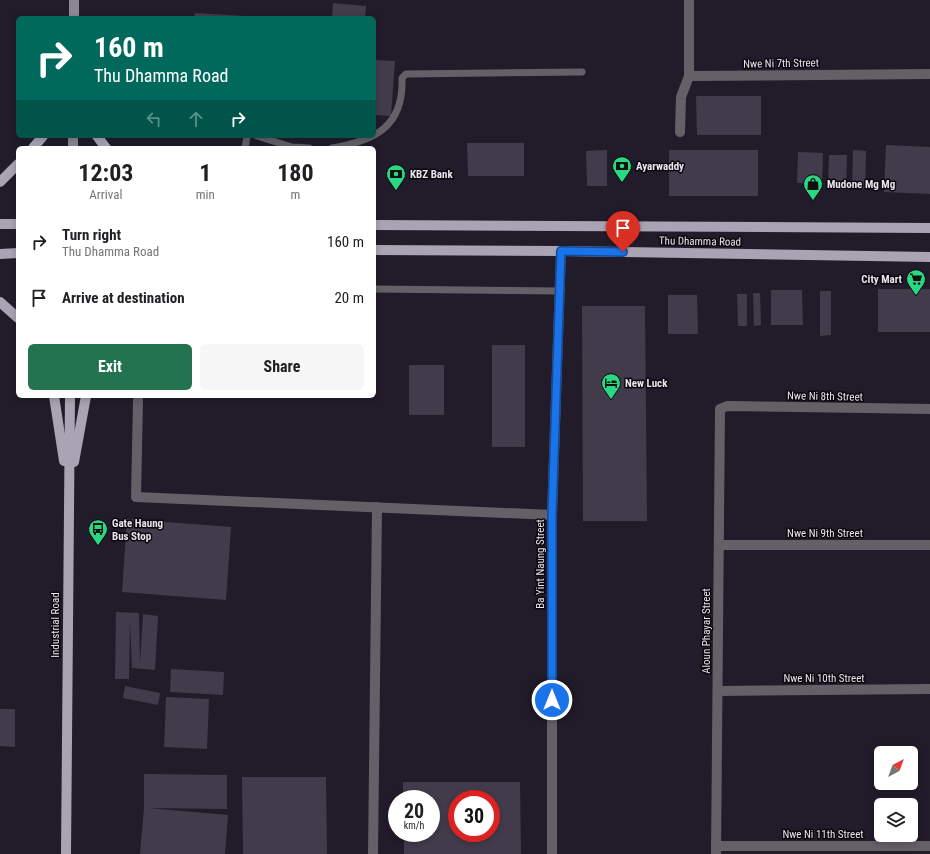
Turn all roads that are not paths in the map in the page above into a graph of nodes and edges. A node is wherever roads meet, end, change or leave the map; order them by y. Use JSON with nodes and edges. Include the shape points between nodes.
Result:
{"nodes":[{"id":1,"x":74,"y":0,"type":"edge"},
{"id":2,"x":689,"y":0,"type":"edge"},
{"id":3,"x":74,"y":16,"type":"edge"},
{"id":4,"x":582,"y":72,"type":"dead end"},
{"id":5,"x":930,"y":74,"type":"edge"},
{"id":6,"x":689,"y":76,"type":"junction"},
{"id":7,"x":680,"y":132,"type":"dead end"},
{"id":8,"x":376,"y":134,"type":"edge"},
{"id":9,"x":41,"y":138,"type":"edge"},
{"id":10,"x":98,"y":138,"type":"edge"},
{"id":11,"x":263,"y":138,"type":"edge"},
{"id":12,"x":369,"y":138,"type":"edge"},
{"id":13,"x":35,"y":146,"type":"edge"},
{"id":14,"x":104,"y":146,"type":"edge"},
{"id":15,"x":289,"y":146,"type":"edge"},
{"id":16,"x":345,"y":146,"type":"edge"},
{"id":17,"x":16,"y":166,"type":"edge"},
{"id":18,"x":0,"y":182,"type":"edge"},
{"id":19,"x":0,"y":224,"type":"edge"},
{"id":20,"x":16,"y":224,"type":"edge"},
{"id":21,"x":376,"y":225,"type":"edge"},
{"id":22,"x":930,"y":228,"type":"edge"},
{"id":23,"x":376,"y":250,"type":"edge"},
{"id":24,"x":561,"y":251,"type":"junction"},
{"id":25,"x":16,"y":253,"type":"edge"},
{"id":26,"x":0,"y":254,"type":"edge"},
{"id":27,"x":930,"y":256,"type":"edge"},
{"id":28,"x":376,"y":289,"type":"edge"},
{"id":29,"x":560,"y":291,"type":"junction"},
{"id":30,"x":0,"y":302,"type":"edge"},
{"id":31,"x":16,"y":316,"type":"edge"},
{"id":32,"x":54,"y":398,"type":"edge"},
{"id":33,"x":70,"y":398,"type":"edge"},
{"id":34,"x":86,"y":398,"type":"edge"},
{"id":35,"x":138,"y":400,"type":"dead end"},
{"id":36,"x":720,"y":409,"type":"joint"},
{"id":37,"x":930,"y":409,"type":"edge"},
{"id":38,"x":68,"y":489,"type":"junction"},
{"id":39,"x":377,"y":507,"type":"junction"},
{"id":40,"x":552,"y":515,"type":"junction"},
{"id":41,"x":719,"y":545,"type":"junction"},
{"id":42,"x":930,"y":545,"type":"edge"},
{"id":43,"x":930,"y":689,"type":"edge"},
{"id":44,"x":718,"y":691,"type":"junction"},
{"id":45,"x":930,"y":846,"type":"edge"},
{"id":46,"x":716,"y":850,"type":"edge"},
{"id":47,"x":66,"y":854,"type":"edge"},
{"id":48,"x":373,"y":854,"type":"edge"},
{"id":49,"x":552,"y":854,"type":"edge"}],
"edges":[{"from":1,"to":3,"type":"main road"},
{"from":2,"to":6,"type":"street"},
{"from":4,"to":8,"type":"lane","via":[[406,74],[402,78],[399,110]]},
{"from":5,"to":6,"type":"street","name":"Nwe Ni 7th Street"},
{"from":6,"to":7,"type":"street","via":[[681,97]]},
{"from":9,"to":13,"type":"main road"},
{"from":10,"to":14,"type":"main road"},
{"from":11,"to":15,"type":"lane"},
{"from":12,"to":16,"type":"lane"},
{"from":17,"to":18,"type":"main road"},
{"from":19,"to":20,"type":"main road"},
{"from":21,"to":22,"type":"main road","name":"Thu Dhamma Road"},
{"from":23,"to":24,"type":"main road","name":"Thu Dhamma Road"},
{"from":24,"to":27,"type":"main road","name":"Thu Dhamma Road"},
{"from":24,"to":29,"type":"street","name":"Ba Yint Naung Street"},
{"from":25,"to":26,"type":"main road"},
{"from":28,"to":29,"type":"lane"},
{"from":29,"to":40,"type":"street","name":"Ba Yint Naung Street"},
{"from":30,"to":31,"type":"main road"},
{"from":32,"to":38,"type":"main road"},
{"from":33,"to":38,"type":"main road","name":"Industrial Road"},
{"from":34,"to":38,"type":"main road"},
{"from":35,"to":39,"type":"street","via":[[136,497]]},
{"from":36,"to":37,"type":"street","name":"Nwe Ni 8th Street","via":[[727,406]]},
{"from":36,"to":41,"type":"street","name":"Aloun Phayar Street"},
{"from":38,"to":47,"type":"main road","name":"Industrial Road"},
{"from":39,"to":40,"type":"street"},
{"from":39,"to":48,"type":"street"},
{"from":40,"to":49,"type":"street","name":"Ba Yint Naung Street"},
{"from":41,"to":42,"type":"street","name":"Nwe Ni 9th Street"},
{"from":41,"to":44,"type":"street","name":"Aloun Phayar Street"},
{"from":43,"to":44,"type":"street","name":"Nwe Ni 10th Street"},
{"from":44,"to":46,"type":"street","name":"Aloun Phayar Street"},
{"from":45,"to":46,"type":"street","name":"Nwe Ni 11th Street"}]}
